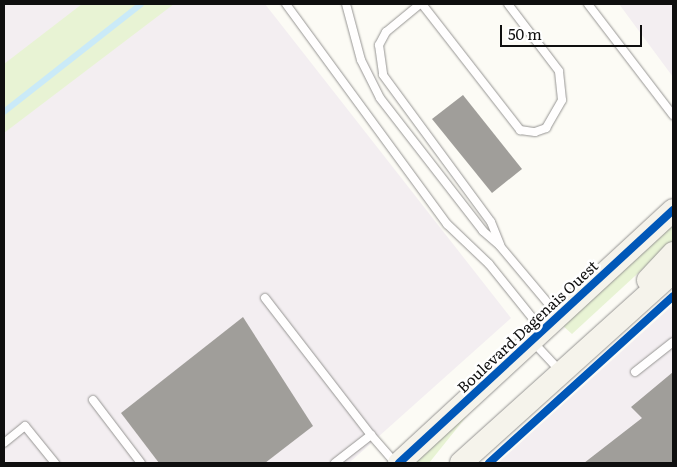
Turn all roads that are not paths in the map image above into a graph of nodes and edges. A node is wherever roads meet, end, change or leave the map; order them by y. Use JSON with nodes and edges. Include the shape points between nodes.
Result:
{"nodes":[{"id":1,"x":286,"y":4,"type":"edge"},
{"id":2,"x":346,"y":4,"type":"edge"},
{"id":3,"x":421,"y":4,"type":"edge"},
{"id":4,"x":508,"y":4,"type":"edge"},
{"id":5,"x":588,"y":4,"type":"edge"},
{"id":6,"x":673,"y":114,"type":"edge"},
{"id":7,"x":673,"y":210,"type":"edge"},
{"id":8,"x":500,"y":246,"type":"junction"},
{"id":9,"x":673,"y":253,"type":"edge"},
{"id":10,"x":673,"y":272,"type":"edge"},
{"id":11,"x":266,"y":298,"type":"dead end"},
{"id":12,"x":544,"y":328,"type":"junction"},
{"id":13,"x":673,"y":342,"type":"edge"},
{"id":14,"x":582,"y":350,"type":"junction"},
{"id":15,"x":560,"y":371,"type":"junction"},
{"id":16,"x":635,"y":372,"type":"dead end"},
{"id":17,"x":93,"y":400,"type":"dead end"},
{"id":18,"x":371,"y":436,"type":"junction"},
{"id":19,"x":4,"y":443,"type":"edge"},
{"id":20,"x":55,"y":463,"type":"edge"},
{"id":21,"x":141,"y":463,"type":"edge"},
{"id":22,"x":335,"y":463,"type":"edge"},
{"id":23,"x":395,"y":463,"type":"edge"},
{"id":24,"x":399,"y":463,"type":"edge"},
{"id":25,"x":461,"y":463,"type":"edge"}],
"edges":[{"from":1,"to":12,"type":"lane","via":[[447,224],[489,264]]},
{"from":2,"to":8,"type":"lane","via":[[361,60],[380,98],[483,231]]},
{"from":3,"to":4,"type":"lane","via":[[520,130],[535,132],[546,128],[562,100],[559,71]]},
{"from":3,"to":8,"type":"lane","via":[[386,32],[379,45],[383,75],[491,222]]},
{"from":5,"to":6,"type":"lane"},
{"from":7,"to":12,"type":"main road","name":"Boulevard Dagenais Ouest"},
{"from":8,"to":12,"type":"lane"},
{"from":9,"to":14,"type":"main road"},
{"from":10,"to":14,"type":"main road"},
{"from":11,"to":18,"type":"lane"},
{"from":12,"to":15,"type":"lane"},
{"from":12,"to":24,"type":"main road","name":"Boulevard Dagenais Ouest"},
{"from":13,"to":16,"type":"lane"},
{"from":14,"to":15,"type":"main road"},
{"from":15,"to":25,"type":"main road"},
{"from":17,"to":21,"type":"lane"},
{"from":18,"to":22,"type":"lane"},
{"from":18,"to":23,"type":"lane"},
{"from":19,"to":20,"type":"lane","via":[[25,426]]}]}
